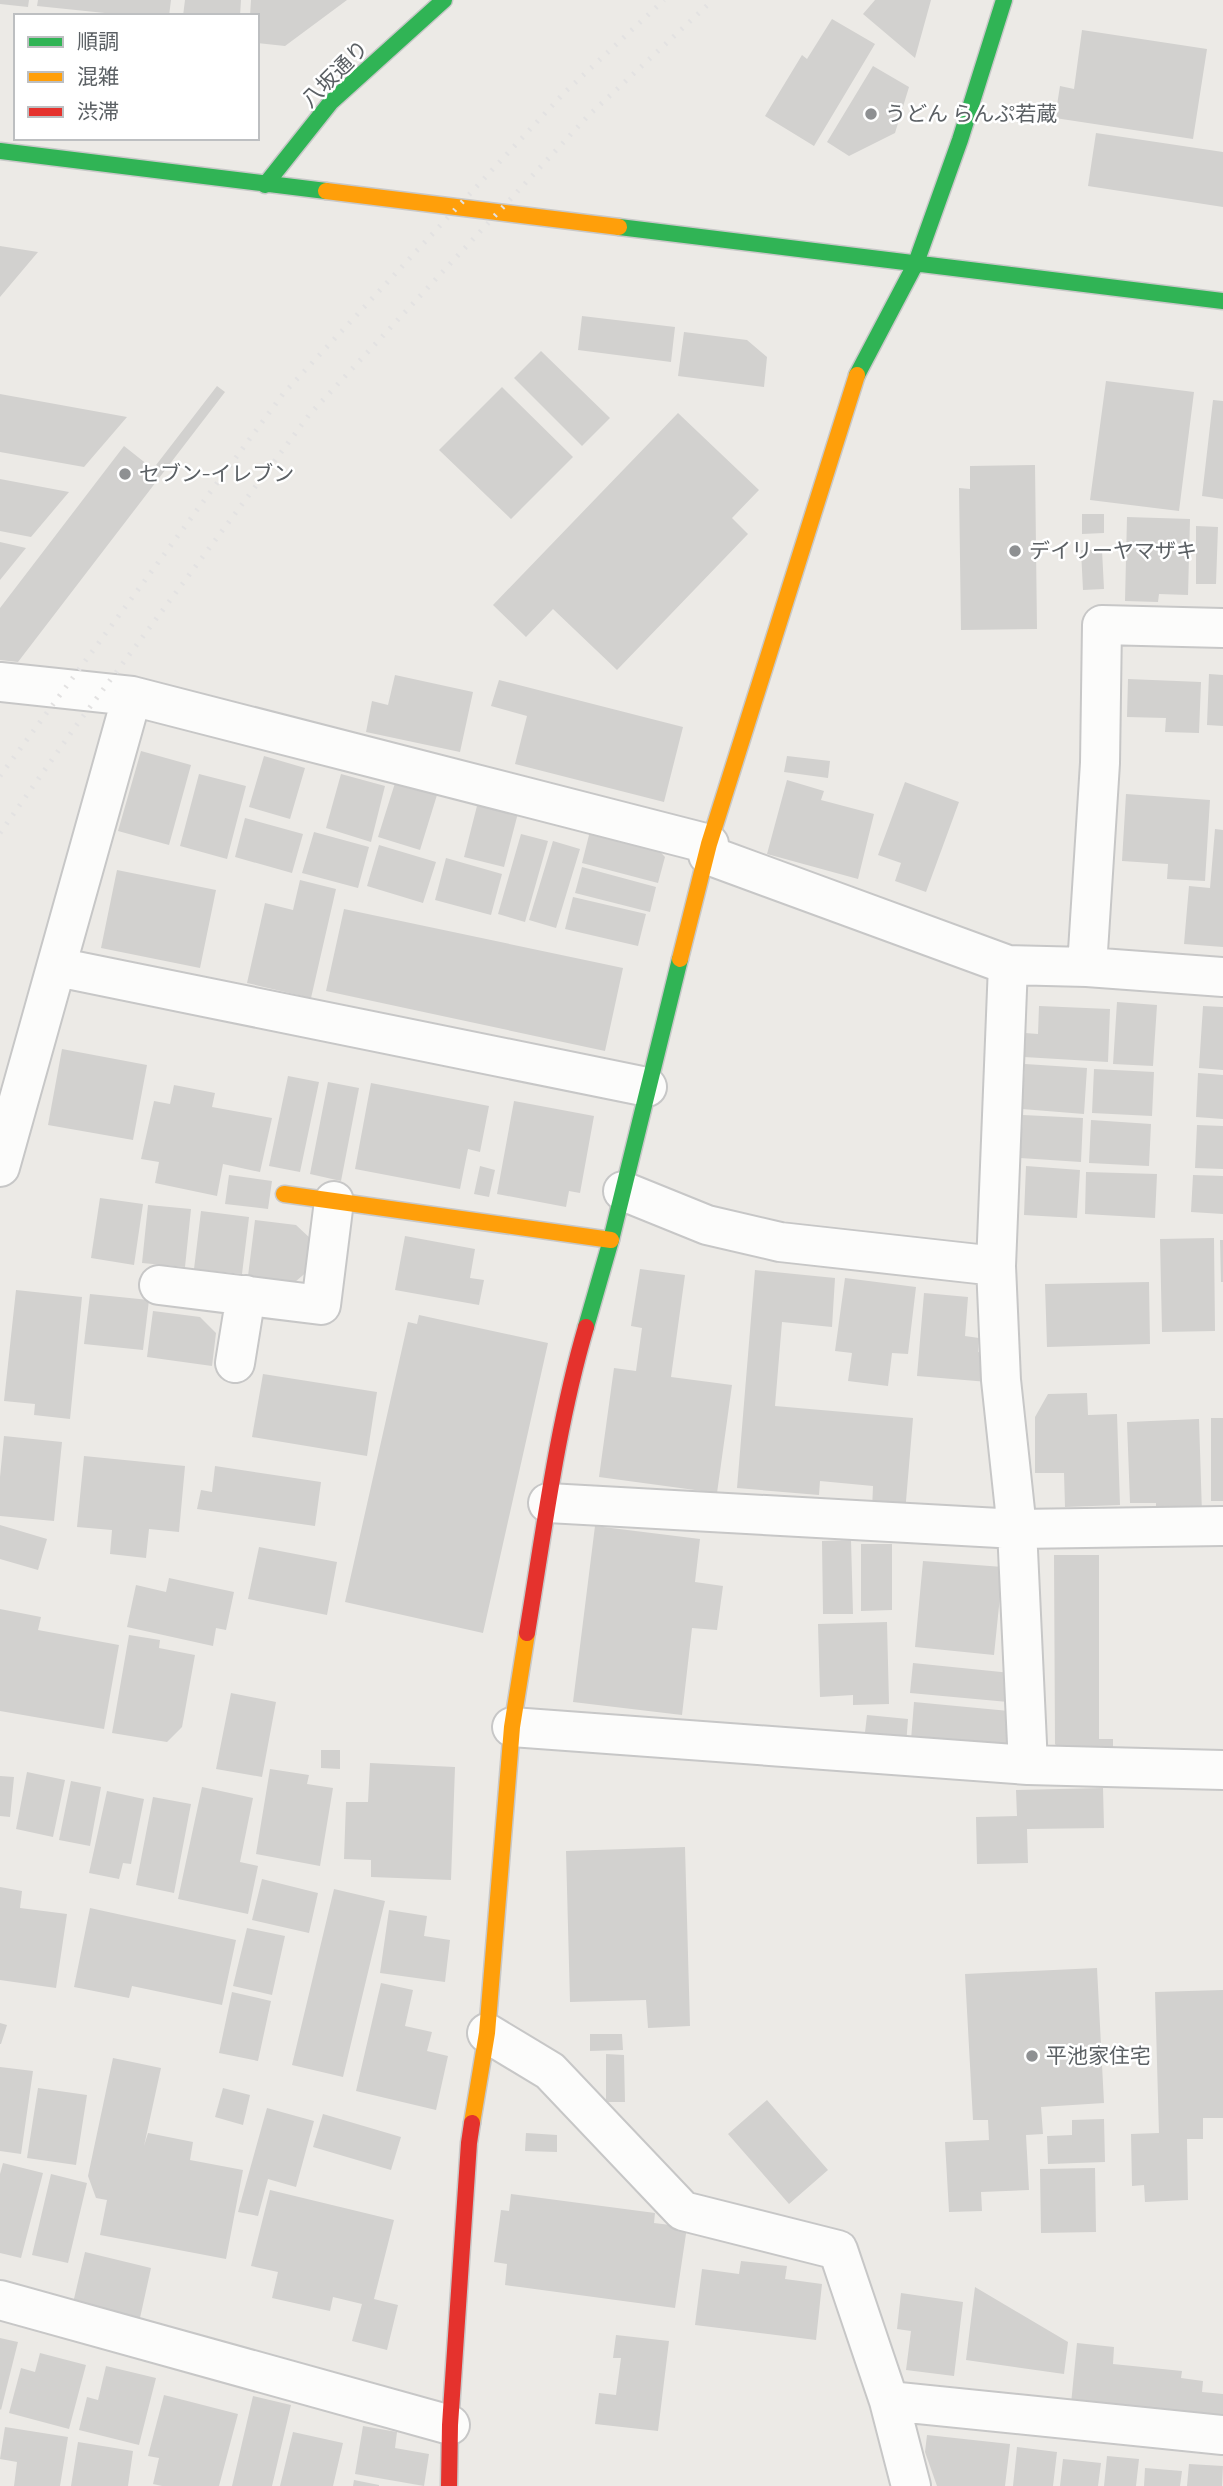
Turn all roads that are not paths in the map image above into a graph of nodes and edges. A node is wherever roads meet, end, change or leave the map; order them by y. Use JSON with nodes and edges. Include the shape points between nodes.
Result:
{"nodes":[{"id":1,"x":444,"y":0,"type":"edge"},
{"id":2,"x":1004,"y":0,"type":"edge"},
{"id":3,"x":0,"y":152,"type":"edge"},
{"id":4,"x":265,"y":185,"type":"junction"},
{"id":5,"x":916,"y":263,"type":"junction"},
{"id":6,"x":1223,"y":301,"type":"edge"},
{"id":7,"x":1223,"y":628,"type":"edge"},
{"id":8,"x":0,"y":682,"type":"edge"},
{"id":9,"x":132,"y":696,"type":"junction"},
{"id":10,"x":708,"y":850,"type":"junction"},
{"id":11,"x":1009,"y":965,"type":"junction"},
{"id":12,"x":57,"y":967,"type":"junction"},
{"id":13,"x":1087,"y":967,"type":"junction"},
{"id":14,"x":1223,"y":977,"type":"edge"},
{"id":15,"x":646,"y":1087,"type":"junction"},
{"id":16,"x":0,"y":1167,"type":"edge"},
{"id":17,"x":623,"y":1191,"type":"junction"},
{"id":18,"x":284,"y":1194,"type":"dead end"},
{"id":19,"x":334,"y":1201,"type":"junction"},
{"id":20,"x":611,"y":1240,"type":"junction"},
{"id":21,"x":996,"y":1266,"type":"junction"},
{"id":22,"x":159,"y":1285,"type":"dead end"},
{"id":23,"x":246,"y":1295,"type":"junction"},
{"id":24,"x":236,"y":1363,"type":"dead end"},
{"id":25,"x":548,"y":1503,"type":"junction"},
{"id":26,"x":1223,"y":1525,"type":"edge"},
{"id":27,"x":1017,"y":1529,"type":"junction"},
{"id":28,"x":512,"y":1727,"type":"junction"},
{"id":29,"x":1028,"y":1765,"type":"junction"},
{"id":30,"x":1223,"y":1770,"type":"edge"},
{"id":31,"x":487,"y":2033,"type":"junction"},
{"id":32,"x":0,"y":2300,"type":"edge"},
{"id":33,"x":889,"y":2401,"type":"junction"},
{"id":34,"x":450,"y":2425,"type":"junction"},
{"id":35,"x":1223,"y":2435,"type":"edge"},
{"id":36,"x":449,"y":2486,"type":"edge"},
{"id":37,"x":911,"y":2486,"type":"edge"}],
"edges":[{"from":1,"to":4,"type":"street","name":"八坂通り","via":[[331,102]]},
{"from":2,"to":5,"type":"street"},
{"from":3,"to":4,"type":"street"},
{"from":4,"to":5,"type":"street"},
{"from":5,"to":6,"type":"street"},
{"from":5,"to":10,"type":"street","via":[[856,377]]},
{"from":7,"to":13,"type":"street","via":[[1102,625],[1100,763]]},
{"from":8,"to":9,"type":"street"},
{"from":9,"to":10,"type":"street"},
{"from":9,"to":12,"type":"street"},
{"from":10,"to":11,"type":"street"},
{"from":10,"to":15,"type":"street"},
{"from":11,"to":13,"type":"street"},
{"from":11,"to":21,"type":"street"},
{"from":12,"to":15,"type":"street"},
{"from":12,"to":16,"type":"street"},
{"from":13,"to":14,"type":"street"},
{"from":15,"to":17,"type":"street"},
{"from":17,"to":20,"type":"street"},
{"from":17,"to":21,"type":"street","via":[[707,1226],[780,1241]]},
{"from":18,"to":19,"type":"street"},
{"from":19,"to":20,"type":"street"},
{"from":19,"to":23,"type":"street","via":[[321,1305]]},
{"from":20,"to":25,"type":"street","via":[[575,1364]]},
{"from":21,"to":27,"type":"street","via":[[1001,1380]]},
{"from":22,"to":23,"type":"street"},
{"from":23,"to":24,"type":"street"},
{"from":25,"to":27,"type":"street"},
{"from":25,"to":28,"type":"street"},
{"from":26,"to":27,"type":"street"},
{"from":27,"to":29,"type":"street"},
{"from":28,"to":29,"type":"street"},
{"from":28,"to":31,"type":"street"},
{"from":29,"to":30,"type":"street"},
{"from":31,"to":33,"type":"street","via":[[550,2071],[683,2211],[838,2250]]},
{"from":31,"to":34,"type":"street","via":[[469,2143]]},
{"from":32,"to":34,"type":"street"},
{"from":33,"to":35,"type":"street"},
{"from":33,"to":37,"type":"street"},
{"from":34,"to":36,"type":"street"}]}
